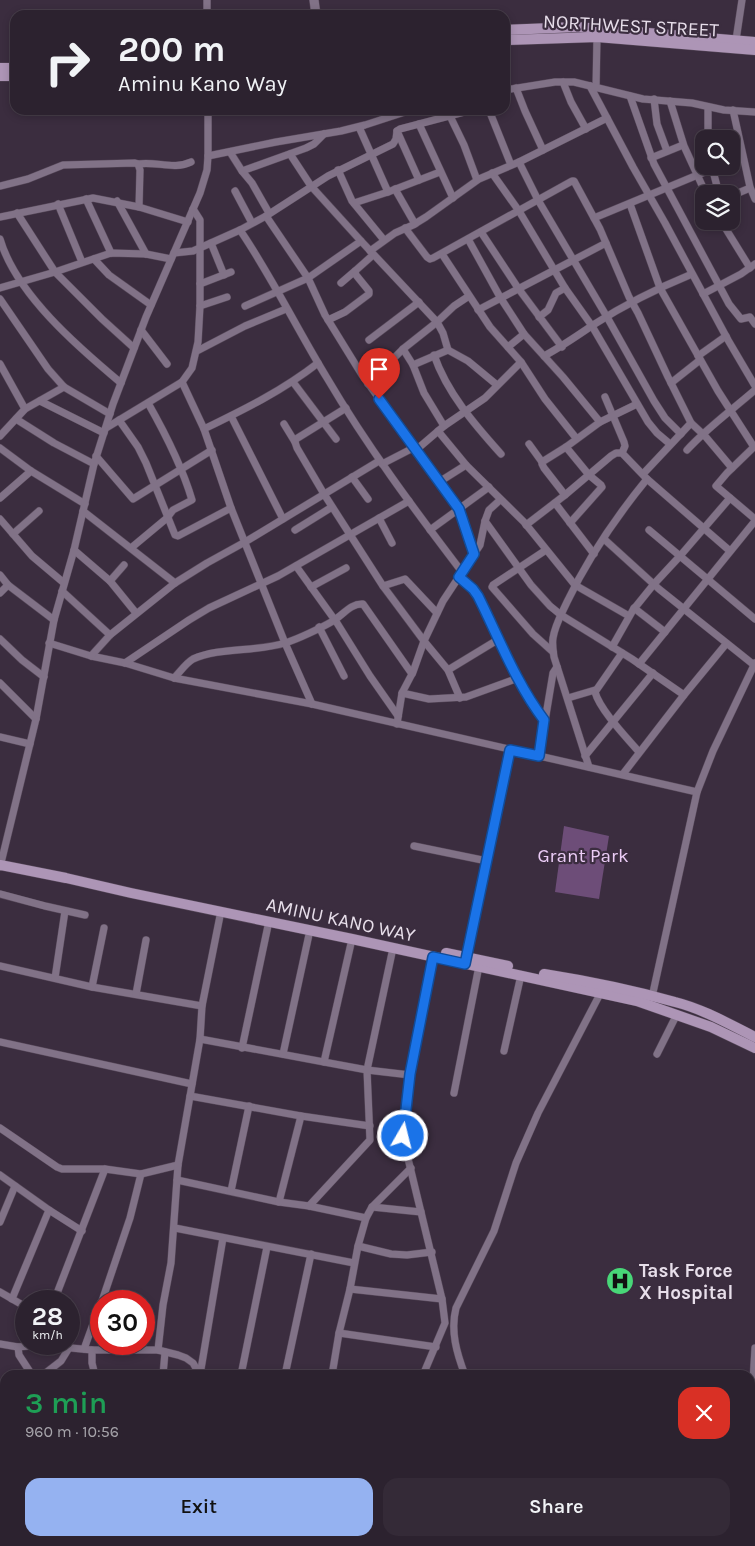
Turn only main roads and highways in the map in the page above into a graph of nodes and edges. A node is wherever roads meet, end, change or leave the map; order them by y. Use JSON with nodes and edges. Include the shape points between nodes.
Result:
{"nodes":[{"id":1,"x":510,"y":30,"type":"edge"},
{"id":2,"x":510,"y":40,"type":"edge"},
{"id":3,"x":755,"y":42,"type":"edge"},
{"id":4,"x":755,"y":50,"type":"edge"},
{"id":5,"x":0,"y":863,"type":"edge"},
{"id":6,"x":466,"y":960,"type":"junction"},
{"id":7,"x":683,"y":1012,"type":"junction"},
{"id":8,"x":755,"y":1037,"type":"edge"},
{"id":9,"x":755,"y":1048,"type":"edge"}],
"edges":[{"from":1,"to":3,"type":"main road","name":"NORTHWEST STREET","via":[[577,27]]},
{"from":2,"to":4,"type":"main road","name":"NORTHWEST STREET","via":[[597,37]]},
{"from":5,"to":6,"type":"main road","name":"AMINU KANO WAY","via":[[314,924]]},
{"from":5,"to":6,"type":"main road","name":"AMINU KANO WAY","via":[[433,957]]},
{"from":6,"to":7,"type":"main road","name":"AMINU KANO WAY","via":[[479,966]]},
{"from":6,"to":7,"type":"main road","name":"AMINU KANO WAY","via":[[597,983],[675,1002]]},
{"from":7,"to":8,"type":"main road","name":"AMINU KANO WAY","via":[[721,1020]]},
{"from":7,"to":9,"type":"main road","name":"AMINU KANO WAY"}]}
